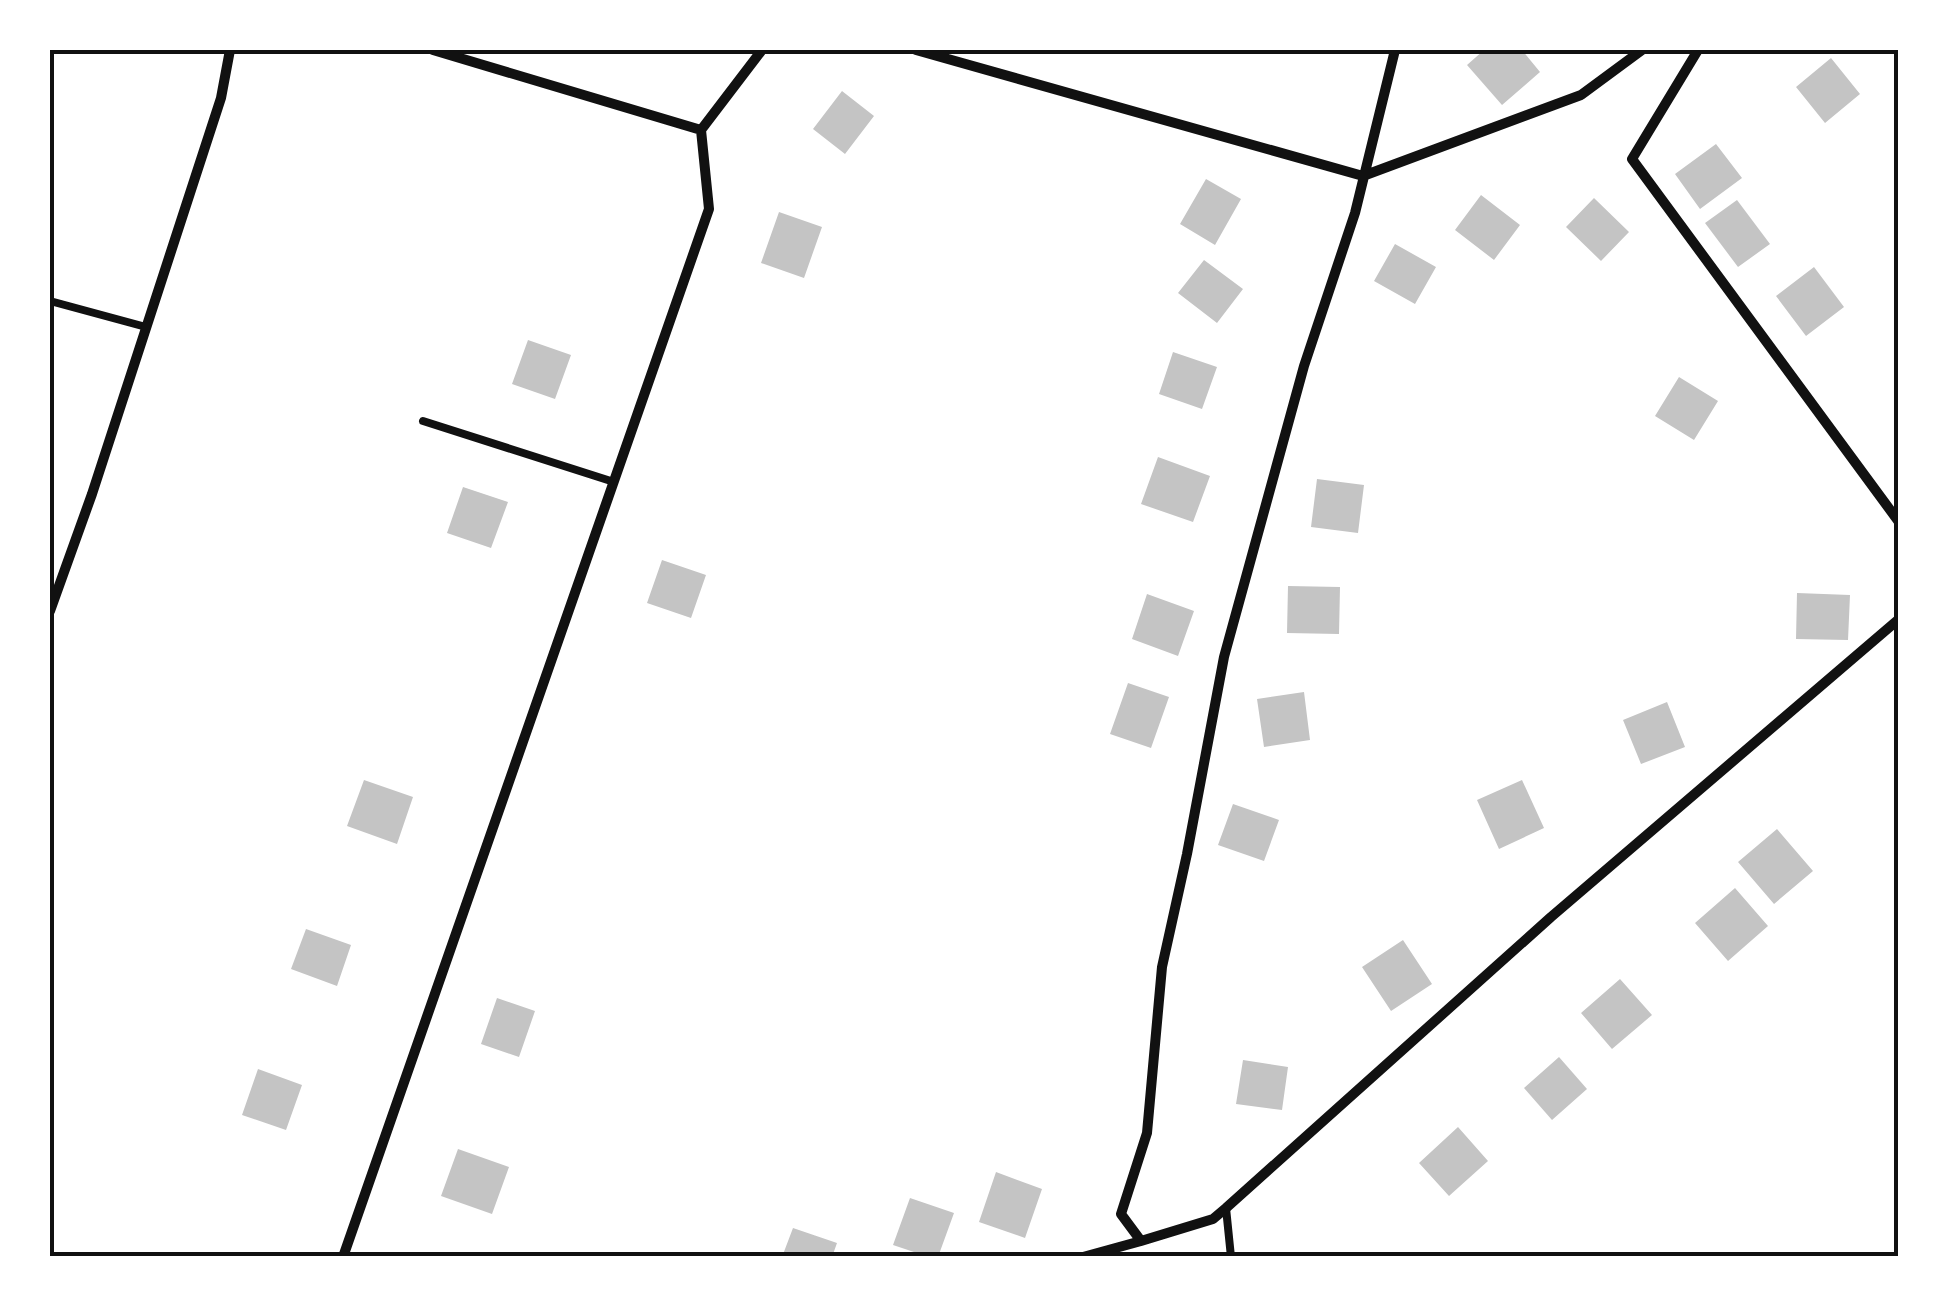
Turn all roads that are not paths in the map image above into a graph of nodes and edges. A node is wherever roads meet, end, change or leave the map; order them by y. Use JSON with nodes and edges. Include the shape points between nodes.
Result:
{"nodes":[{"id":1,"x":230,"y":50,"type":"edge"},
{"id":2,"x":433,"y":50,"type":"edge"},
{"id":3,"x":762,"y":50,"type":"edge"},
{"id":4,"x":916,"y":50,"type":"edge"},
{"id":5,"x":1395,"y":50,"type":"edge"},
{"id":6,"x":1642,"y":50,"type":"edge"},
{"id":7,"x":1698,"y":50,"type":"edge"},
{"id":8,"x":700,"y":130,"type":"junction"},
{"id":9,"x":1363,"y":176,"type":"junction"},
{"id":10,"x":50,"y":301,"type":"edge"},
{"id":11,"x":146,"y":327,"type":"junction"},
{"id":12,"x":423,"y":421,"type":"dead end"},
{"id":13,"x":614,"y":482,"type":"junction"},
{"id":14,"x":1899,"y":522,"type":"edge"},
{"id":15,"x":50,"y":611,"type":"edge"},
{"id":16,"x":1899,"y":620,"type":"edge"},
{"id":17,"x":1226,"y":1208,"type":"junction"},
{"id":18,"x":1141,"y":1241,"type":"junction"},
{"id":19,"x":343,"y":1257,"type":"edge"},
{"id":20,"x":1083,"y":1257,"type":"edge"},
{"id":21,"x":1231,"y":1257,"type":"edge"}],
"edges":[{"from":1,"to":11,"type":"street","via":[[221,98]]},
{"from":2,"to":8,"type":"street"},
{"from":3,"to":8,"type":"street"},
{"from":4,"to":9,"type":"street"},
{"from":5,"to":9,"type":"street"},
{"from":6,"to":9,"type":"street","via":[[1581,95]]},
{"from":7,"to":14,"type":"street","via":[[1632,160]]},
{"from":8,"to":13,"type":"street","via":[[709,209]]},
{"from":9,"to":18,"type":"street","via":[[1224,658],[1162,967],[1147,1133],[1121,1214]]},
{"from":10,"to":11,"type":"lane"},
{"from":11,"to":15,"type":"street"},
{"from":12,"to":13,"type":"lane"},
{"from":13,"to":19,"type":"street"},
{"from":16,"to":17,"type":"street","via":[[1551,916]]},
{"from":17,"to":18,"type":"street","via":[[1213,1219]]},
{"from":17,"to":21,"type":"lane"},
{"from":18,"to":20,"type":"street"}]}
